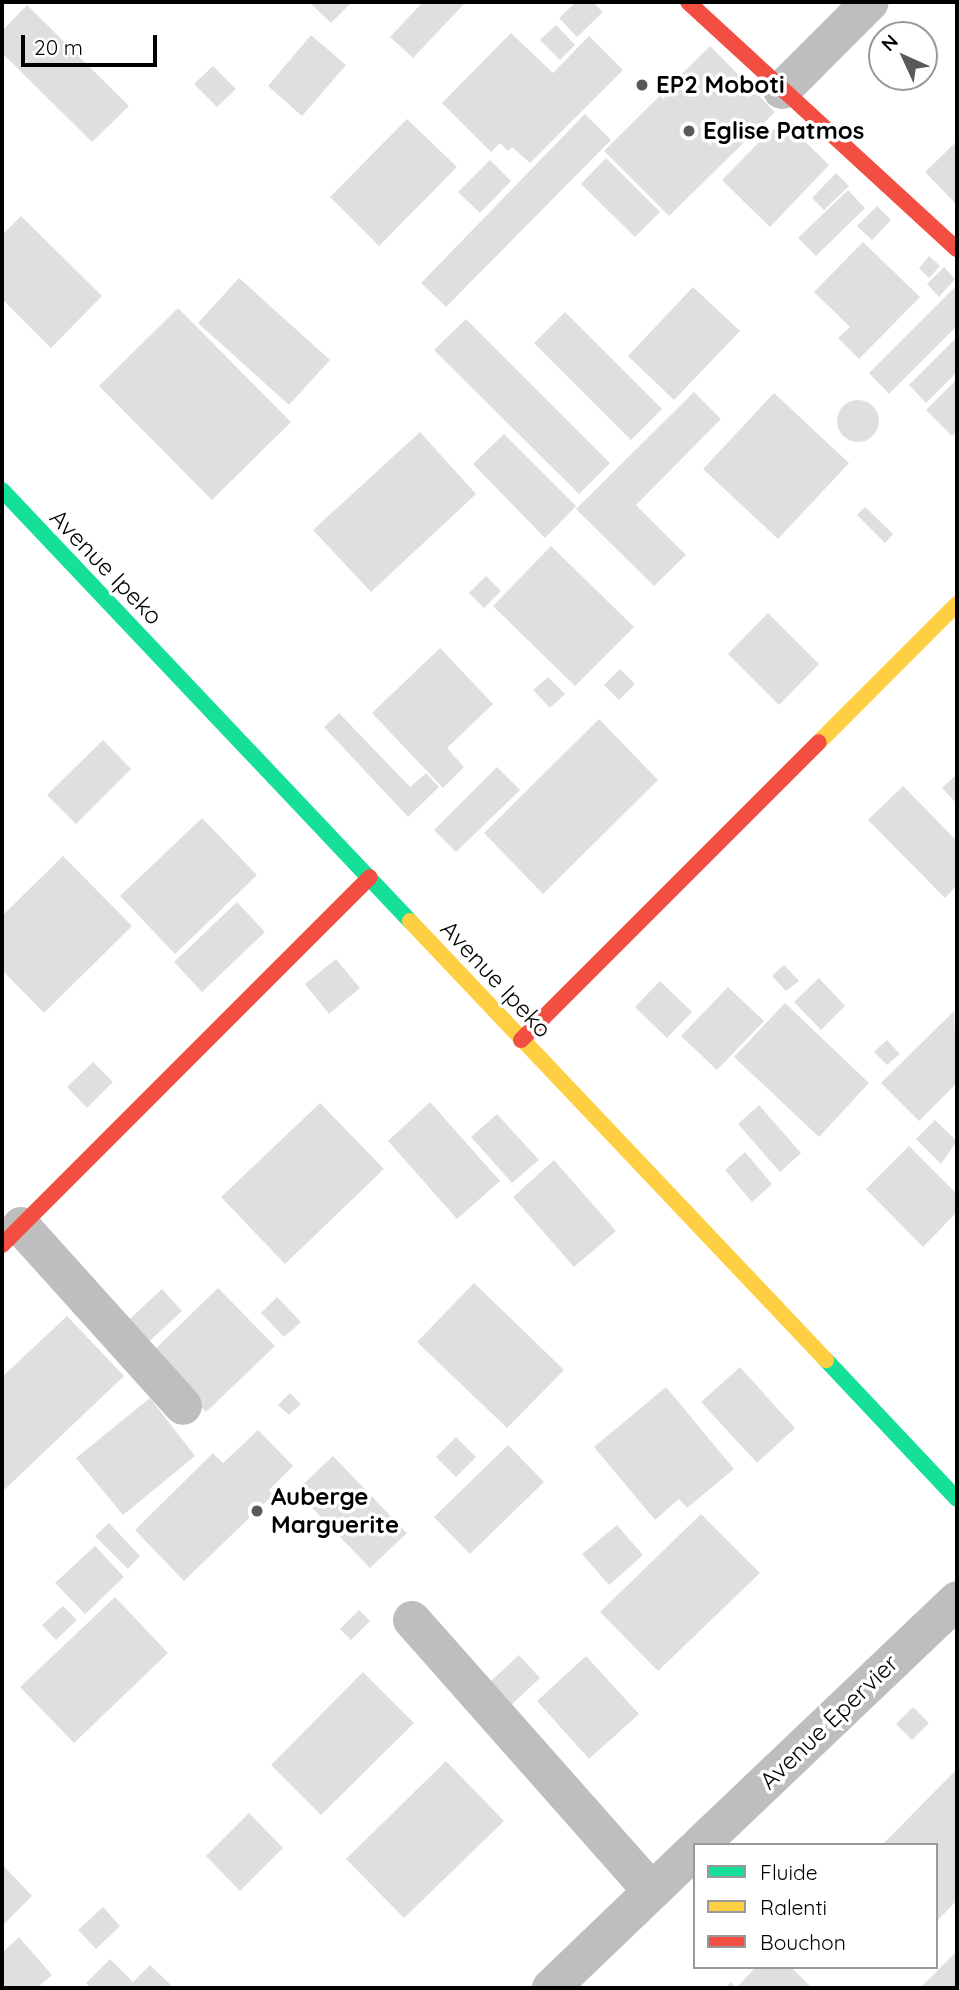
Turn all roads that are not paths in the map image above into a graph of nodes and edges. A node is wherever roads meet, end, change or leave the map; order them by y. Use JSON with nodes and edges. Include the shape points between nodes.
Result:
{"nodes":[{"id":1,"x":688,"y":2,"type":"edge"},
{"id":2,"x":870,"y":2,"type":"edge"},
{"id":3,"x":782,"y":90,"type":"junction"},
{"id":4,"x":957,"y":249,"type":"edge"},
{"id":5,"x":2,"y":490,"type":"edge"},
{"id":6,"x":957,"y":604,"type":"edge"},
{"id":7,"x":370,"y":877,"type":"junction"},
{"id":8,"x":521,"y":1040,"type":"junction"},
{"id":9,"x":11,"y":1235,"type":"edge"},
{"id":10,"x":184,"y":1406,"type":"dead end"},
{"id":11,"x":957,"y":1499,"type":"edge"},
{"id":12,"x":957,"y":1600,"type":"edge"},
{"id":13,"x":412,"y":1620,"type":"dead end"},
{"id":14,"x":702,"y":1843,"type":"edge"},
{"id":15,"x":693,"y":1852,"type":"edge"},
{"id":16,"x":652,"y":1891,"type":"junction"},
{"id":17,"x":551,"y":1988,"type":"edge"}],
"edges":[{"from":1,"to":3,"type":"street"},
{"from":2,"to":3,"type":"street"},
{"from":3,"to":4,"type":"street"},
{"from":5,"to":7,"type":"street","name":"Avenue Ipeko"},
{"from":6,"to":8,"type":"street"},
{"from":7,"to":8,"type":"street","name":"Avenue Ipeko"},
{"from":7,"to":9,"type":"street"},
{"from":8,"to":11,"type":"street","name":"Avenue Ipeko"},
{"from":9,"to":10,"type":"street"},
{"from":12,"to":14,"type":"street","name":"Avenue Epervier"},
{"from":13,"to":16,"type":"street"},
{"from":15,"to":16,"type":"street"},
{"from":16,"to":17,"type":"street"}]}
